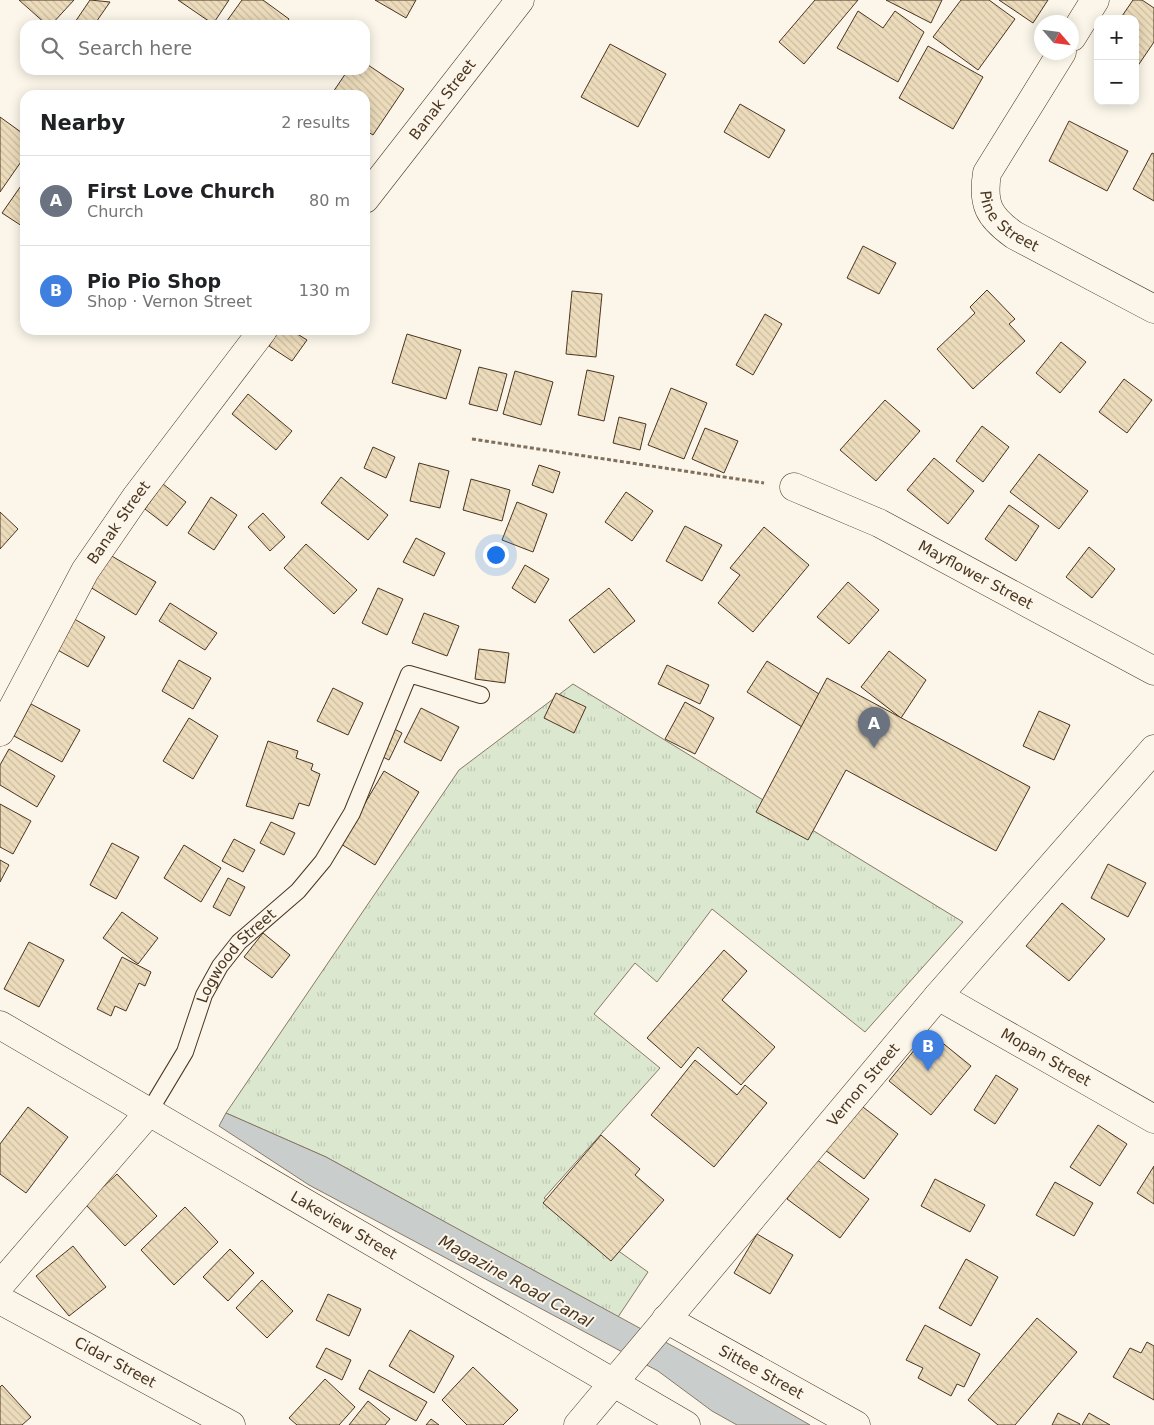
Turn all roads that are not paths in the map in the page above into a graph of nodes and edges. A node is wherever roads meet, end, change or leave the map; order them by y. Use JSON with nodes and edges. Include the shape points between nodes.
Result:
{"nodes":[{"id":1,"x":520,"y":0,"type":"edge"},
{"id":2,"x":1095,"y":0,"type":"edge"},
{"id":3,"x":1079,"y":26,"type":"edge"},
{"id":4,"x":1057,"y":60,"type":"edge"},
{"id":5,"x":370,"y":193,"type":"edge"},
{"id":6,"x":1154,"y":309,"type":"edge"},
{"id":7,"x":259,"y":335,"type":"edge"},
{"id":8,"x":794,"y":487,"type":"road end"},
{"id":9,"x":1154,"y":671,"type":"edge"},
{"id":10,"x":481,"y":695,"type":"dead end"},
{"id":11,"x":0,"y":732,"type":"edge"},
{"id":12,"x":1154,"y":749,"type":"edge"},
{"id":13,"x":938,"y":996,"type":"junction"},
{"id":14,"x":0,"y":1025,"type":"edge"},
{"id":15,"x":149,"y":1112,"type":"junction"},
{"id":16,"x":1154,"y":1118,"type":"edge"},
{"id":17,"x":0,"y":1285,"type":"edge"},
{"id":18,"x":0,"y":1300,"type":"edge"},
{"id":19,"x":662,"y":1325,"type":"junction"},
{"id":20,"x":623,"y":1374,"type":"junction"},
{"id":21,"x":231,"y":1425,"type":"edge"},
{"id":22,"x":578,"y":1425,"type":"edge"},
{"id":23,"x":686,"y":1425,"type":"edge"},
{"id":24,"x":856,"y":1425,"type":"edge"}],
"edges":[{"from":1,"to":5,"type":"street","name":"Banak Street"},
{"from":2,"to":3,"type":"street"},
{"from":4,"to":6,"type":"street","name":"Pine Street","via":[[987,173],[984,191],[989,211],[1014,235]]},
{"from":7,"to":11,"type":"street","name":"Banak Street","via":[[136,497],[85,571]]},
{"from":8,"to":9,"type":"street","name":"Mayflower Street","via":[[879,523]]},
{"from":10,"to":15,"type":"lane","name":"Logwood Street","via":[[409,674],[352,813],[323,861],[298,891],[239,942],[220,966],[204,995],[185,1052]]},
{"from":12,"to":13,"type":"street","name":"Vernon Street"},
{"from":13,"to":16,"type":"street","name":"Mopan Street"},
{"from":13,"to":19,"type":"street","name":"Vernon Street"},
{"from":14,"to":15,"type":"street","name":"Lakeview Street"},
{"from":15,"to":17,"type":"street","name":"Logwood Street"},
{"from":15,"to":20,"type":"street","name":"Lakeview Street"},
{"from":18,"to":21,"type":"street","name":"Cidar Street"},
{"from":19,"to":20,"type":"street","name":"Vernon Street"},
{"from":19,"to":24,"type":"street","name":"Sittee Street"},
{"from":20,"to":22,"type":"street","name":"Vernon Street"},
{"from":20,"to":23,"type":"street","name":"Lakeview Street"}]}
